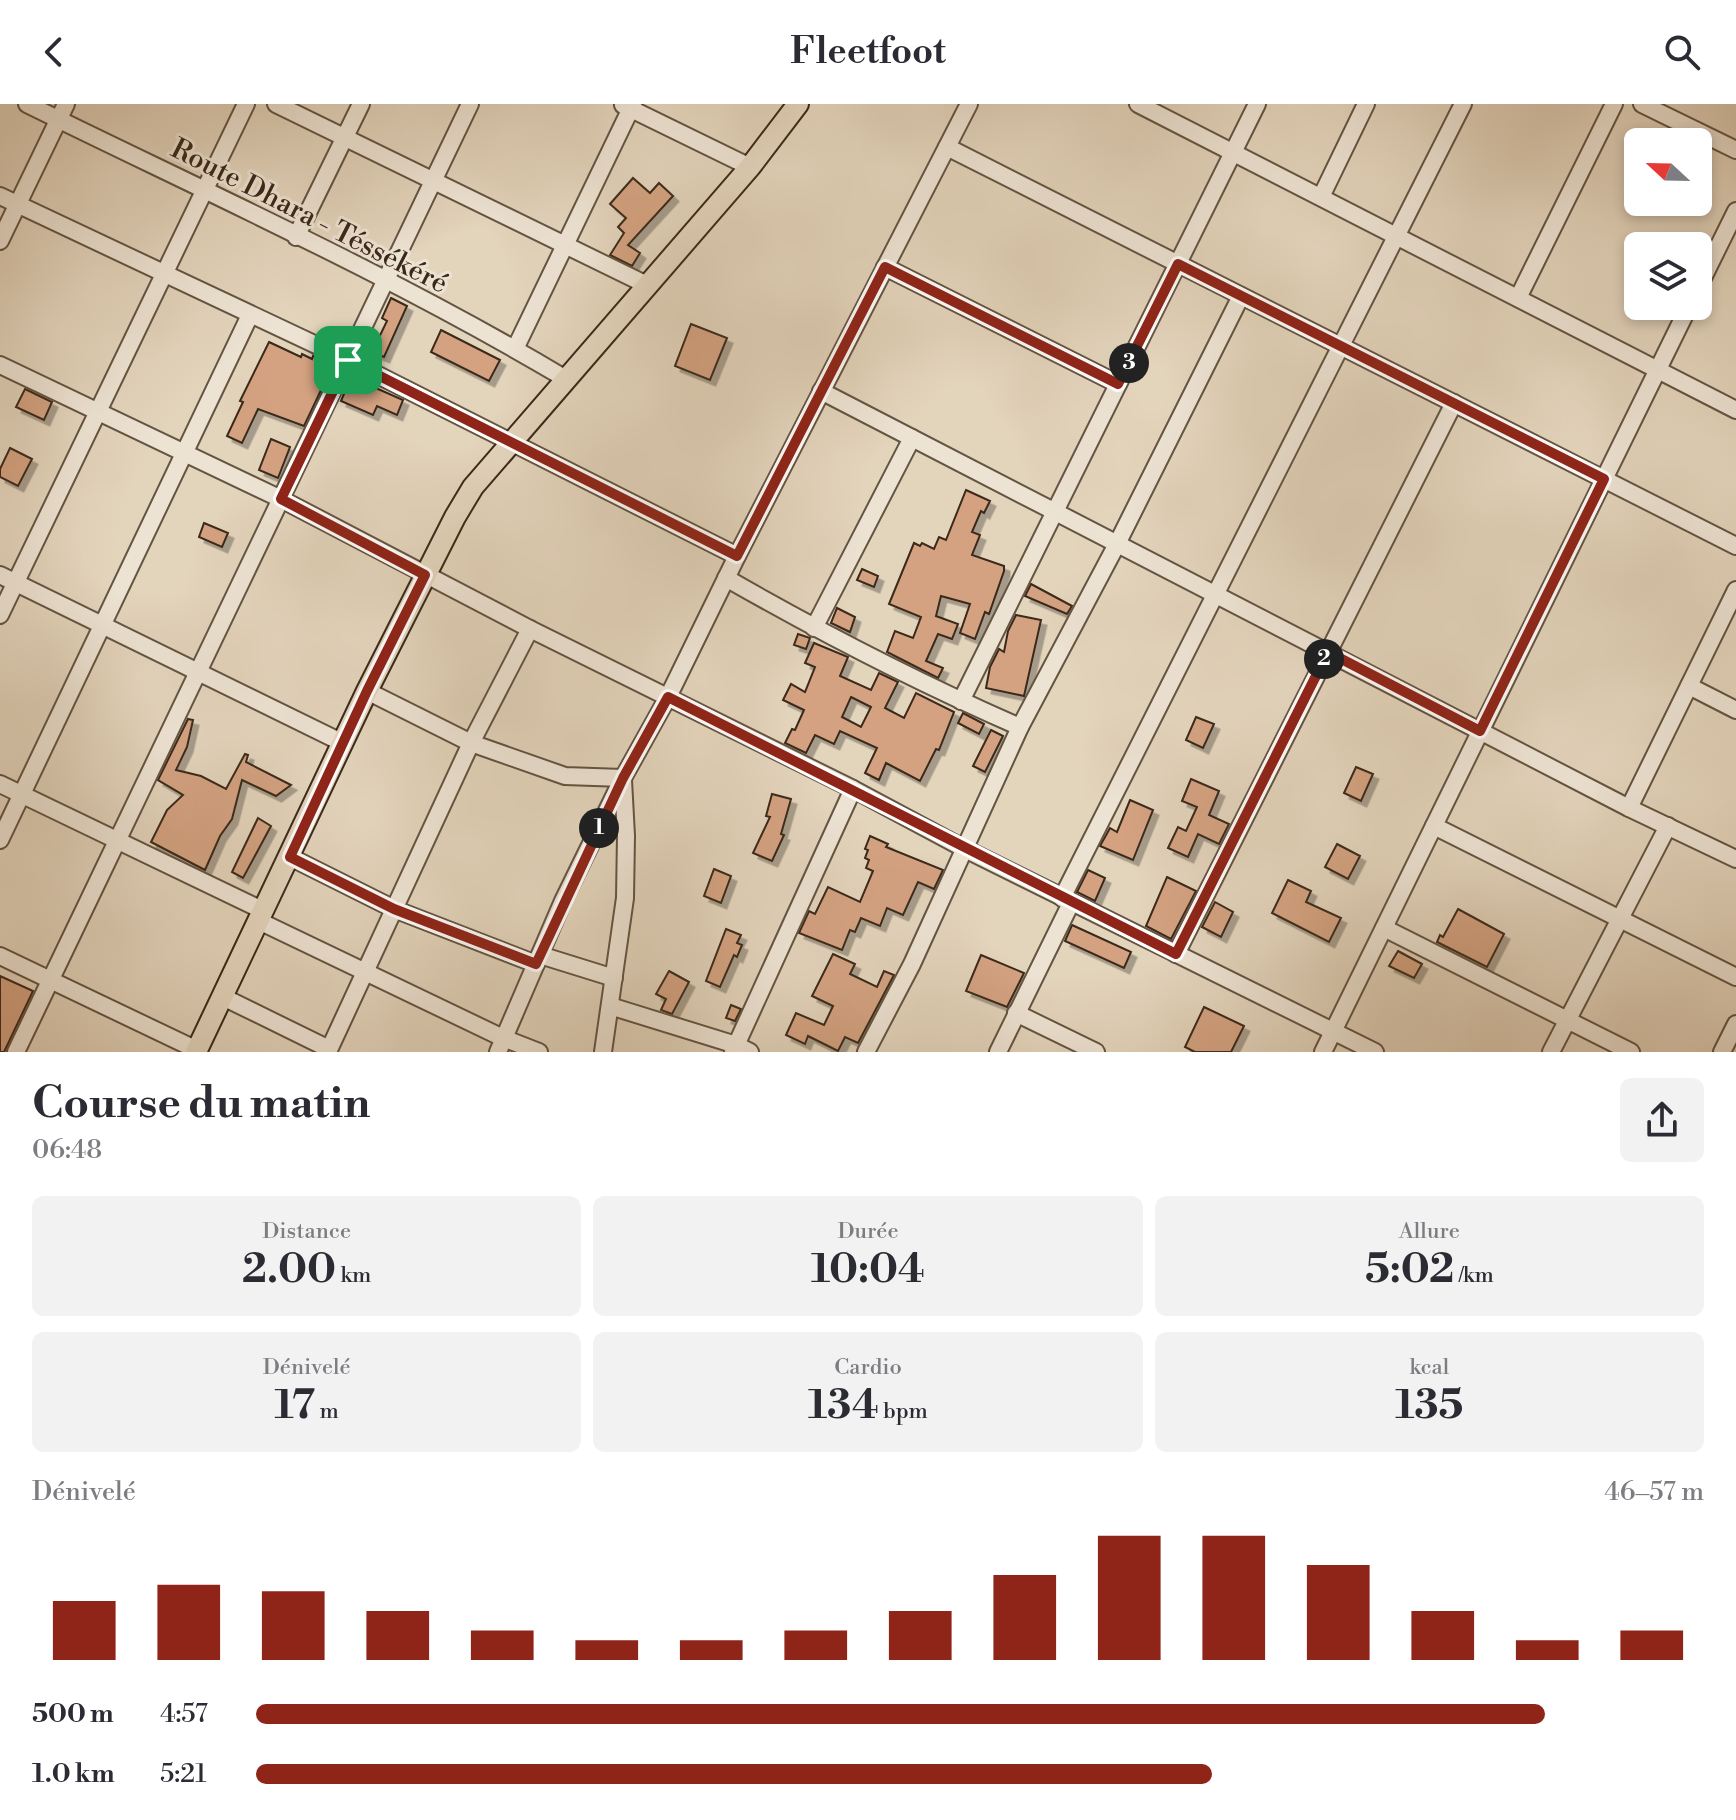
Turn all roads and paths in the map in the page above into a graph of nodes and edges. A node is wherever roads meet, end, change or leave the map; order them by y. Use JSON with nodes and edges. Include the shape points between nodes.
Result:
{"nodes":[{"id":1,"x":27,"y":104,"type":"edge"},
{"id":2,"x":246,"y":104,"type":"edge"},
{"id":3,"x":276,"y":104,"type":"edge"},
{"id":4,"x":361,"y":104,"type":"edge"},
{"id":5,"x":470,"y":104,"type":"edge"},
{"id":6,"x":798,"y":104,"type":"edge"},
{"id":7,"x":969,"y":104,"type":"edge"},
{"id":8,"x":1138,"y":104,"type":"edge"},
{"id":9,"x":1257,"y":104,"type":"edge"},
{"id":10,"x":1366,"y":104,"type":"edge"},
{"id":11,"x":1463,"y":104,"type":"edge"},
{"id":12,"x":1614,"y":104,"type":"edge"},
{"id":13,"x":1642,"y":104,"type":"edge"},
{"id":14,"x":628,"y":105,"type":"edge"},
{"id":15,"x":62,"y":112,"type":"edge"},
{"id":16,"x":345,"y":138,"type":"junction"},
{"id":17,"x":947,"y":147,"type":"junction"},
{"id":18,"x":1736,"y":150,"type":"edge"},
{"id":19,"x":1233,"y":152,"type":"junction"},
{"id":20,"x":750,"y":167,"type":"junction"},
{"id":21,"x":433,"y":180,"type":"junction"},
{"id":22,"x":204,"y":191,"type":"junction"},
{"id":23,"x":0,"y":196,"type":"edge"},
{"id":24,"x":1321,"y":197,"type":"junction"},
{"id":25,"x":18,"y":204,"type":"junction"},
{"id":26,"x":1736,"y":211,"type":"edge"},
{"id":27,"x":1397,"y":236,"type":"junction"},
{"id":28,"x":296,"y":237,"type":"junction"},
{"id":29,"x":0,"y":241,"type":"edge"},
{"id":30,"x":565,"y":245,"type":"junction"},
{"id":31,"x":1712,"y":260,"type":"edge"},
{"id":32,"x":1178,"y":264,"type":"junction"},
{"id":33,"x":885,"y":267,"type":"junction"},
{"id":34,"x":164,"y":274,"type":"junction"},
{"id":35,"x":385,"y":281,"type":"junction"},
{"id":36,"x":649,"y":286,"type":"junction"},
{"id":37,"x":1241,"y":296,"type":"junction"},
{"id":38,"x":1518,"y":298,"type":"junction"},
{"id":39,"x":250,"y":315,"type":"junction"},
{"id":40,"x":1682,"y":320,"type":"edge"},
{"id":41,"x":1342,"y":347,"type":"junction"},
{"id":42,"x":515,"y":349,"type":"junction"},
{"id":43,"x":348,"y":360,"type":"junction"},
{"id":44,"x":0,"y":365,"type":"edge"},
{"id":45,"x":1658,"y":370,"type":"junction"},
{"id":46,"x":566,"y":379,"type":"junction"},
{"id":47,"x":1118,"y":384,"type":"junction"},
{"id":48,"x":821,"y":391,"type":"junction"},
{"id":49,"x":1454,"y":403,"type":"junction"},
{"id":50,"x":1736,"y":410,"type":"edge"},
{"id":51,"x":98,"y":412,"type":"junction"},
{"id":52,"x":912,"y":438,"type":"junction"},
{"id":53,"x":510,"y":442,"type":"junction"},
{"id":54,"x":184,"y":454,"type":"junction"},
{"id":55,"x":1604,"y":479,"type":"junction"},
{"id":56,"x":281,"y":499,"type":"junction"},
{"id":57,"x":1055,"y":511,"type":"junction"},
{"id":58,"x":1117,"y":544,"type":"junction"},
{"id":59,"x":1736,"y":546,"type":"edge"},
{"id":60,"x":737,"y":556,"type":"junction"},
{"id":61,"x":425,"y":575,"type":"junction"},
{"id":62,"x":726,"y":578,"type":"junction"},
{"id":63,"x":8,"y":579,"type":"edge"},
{"id":64,"x":1736,"y":590,"type":"edge"},
{"id":65,"x":1217,"y":595,"type":"junction"},
{"id":66,"x":0,"y":615,"type":"edge"},
{"id":67,"x":102,"y":625,"type":"junction"},
{"id":68,"x":814,"y":628,"type":"junction"},
{"id":69,"x":530,"y":629,"type":"junction"},
{"id":70,"x":1328,"y":652,"type":"junction"},
{"id":71,"x":198,"y":671,"type":"junction"},
{"id":72,"x":1689,"y":686,"type":"junction"},
{"id":73,"x":367,"y":691,"type":"junction"},
{"id":74,"x":668,"y":697,"type":"junction"},
{"id":75,"x":961,"y":701,"type":"junction"},
{"id":76,"x":1736,"y":710,"type":"edge"},
{"id":77,"x":1020,"y":727,"type":"junction"},
{"id":78,"x":1480,"y":731,"type":"junction"},
{"id":79,"x":343,"y":743,"type":"junction"},
{"id":80,"x":471,"y":743,"type":"junction"},
{"id":81,"x":623,"y":778,"type":"junction"},
{"id":82,"x":0,"y":784,"type":"edge"},
{"id":83,"x":853,"y":789,"type":"junction"},
{"id":84,"x":22,"y":795,"type":"junction"},
{"id":85,"x":1629,"y":808,"type":"junction"},
{"id":86,"x":1434,"y":826,"type":"junction"},
{"id":87,"x":1668,"y":826,"type":"junction"},
{"id":88,"x":0,"y":840,"type":"edge"},
{"id":89,"x":117,"y":840,"type":"junction"},
{"id":90,"x":965,"y":849,"type":"junction"},
{"id":91,"x":290,"y":857,"type":"junction"},
{"id":92,"x":1736,"y":859,"type":"edge"},
{"id":93,"x":1067,"y":900,"type":"junction"},
{"id":94,"x":394,"y":909,"type":"junction"},
{"id":95,"x":262,"y":916,"type":"junction"},
{"id":96,"x":1620,"y":919,"type":"junction"},
{"id":97,"x":1384,"y":928,"type":"junction"},
{"id":98,"x":1176,"y":954,"type":"junction"},
{"id":99,"x":0,"y":956,"type":"edge"},
{"id":100,"x":538,"y":959,"type":"junction"},
{"id":101,"x":365,"y":971,"type":"junction"},
{"id":102,"x":1736,"y":977,"type":"edge"},
{"id":103,"x":614,"y":978,"type":"junction"},
{"id":104,"x":50,"y":980,"type":"junction"},
{"id":105,"x":223,"y":997,"type":"junction"},
{"id":106,"x":610,"y":1006,"type":"junction"},
{"id":107,"x":1016,"y":1013,"type":"junction"},
{"id":108,"x":1567,"y":1020,"type":"junction"},
{"id":109,"x":1736,"y":1024,"type":"edge"},
{"id":110,"x":1333,"y":1031,"type":"junction"},
{"id":111,"x":500,"y":1045,"type":"edge"},
{"id":112,"x":740,"y":1050,"type":"edge"},
{"id":113,"x":197,"y":1051,"type":"edge"},
{"id":114,"x":328,"y":1051,"type":"edge"},
{"id":115,"x":16,"y":1052,"type":"edge"},
{"id":116,"x":539,"y":1052,"type":"edge"},
{"id":117,"x":603,"y":1052,"type":"edge"},
{"id":118,"x":866,"y":1052,"type":"edge"},
{"id":119,"x":998,"y":1052,"type":"edge"},
{"id":120,"x":1096,"y":1052,"type":"edge"},
{"id":121,"x":1323,"y":1052,"type":"edge"},
{"id":122,"x":1375,"y":1052,"type":"edge"},
{"id":123,"x":1551,"y":1052,"type":"edge"},
{"id":124,"x":1631,"y":1052,"type":"edge"},
{"id":125,"x":1722,"y":1052,"type":"edge"}],
"edges":[{"from":1,"to":15,"type":"street","name":"Route Dhara - Téssékéré"},
{"from":2,"to":22,"type":"street"},
{"from":3,"to":16,"type":"street"},
{"from":4,"to":16,"type":"street"},
{"from":5,"to":21,"type":"street"},
{"from":6,"to":20,"type":"main road"},
{"from":7,"to":17,"type":"street"},
{"from":8,"to":19,"type":"street"},
{"from":9,"to":19,"type":"street"},
{"from":10,"to":24,"type":"street"},
{"from":11,"to":27,"type":"street"},
{"from":12,"to":38,"type":"street"},
{"from":13,"to":18,"type":"street"},
{"from":14,"to":20,"type":"street"},
{"from":14,"to":30,"type":"street"},
{"from":15,"to":22,"type":"street","name":"Route Dhara - Téssékéré"},
{"from":15,"to":25,"type":"street"},
{"from":16,"to":21,"type":"street"},
{"from":16,"to":28,"type":"street"},
{"from":17,"to":32,"type":"street"},
{"from":17,"to":33,"type":"street"},
{"from":19,"to":24,"type":"street"},
{"from":19,"to":32,"type":"street"},
{"from":20,"to":36,"type":"main road"},
{"from":21,"to":30,"type":"street"},
{"from":21,"to":35,"type":"street"},
{"from":22,"to":28,"type":"street","name":"Route Dhara - Téssékéré"},
{"from":22,"to":34,"type":"street"},
{"from":23,"to":25,"type":"street"},
{"from":24,"to":27,"type":"street"},
{"from":25,"to":29,"type":"street"},
{"from":25,"to":34,"type":"street"},
{"from":26,"to":31,"type":"street"},
{"from":27,"to":38,"type":"street"},
{"from":27,"to":41,"type":"street"},
{"from":28,"to":35,"type":"street","name":"Route Dhara - Téssékéré"},
{"from":30,"to":36,"type":"street"},
{"from":30,"to":42,"type":"street"},
{"from":32,"to":37,"type":"street"},
{"from":32,"to":47,"type":"street"},
{"from":33,"to":47,"type":"street"},
{"from":33,"to":48,"type":"street"},
{"from":34,"to":39,"type":"street"},
{"from":34,"to":51,"type":"street"},
{"from":35,"to":42,"type":"street","name":"Route Dhara - Téssékéré"},
{"from":35,"to":43,"type":"street"},
{"from":36,"to":46,"type":"main road"},
{"from":37,"to":41,"type":"street"},
{"from":37,"to":58,"type":"street"},
{"from":38,"to":45,"type":"street"},
{"from":39,"to":43,"type":"street"},
{"from":39,"to":54,"type":"street"},
{"from":40,"to":45,"type":"street"},
{"from":41,"to":49,"type":"street"},
{"from":41,"to":65,"type":"street"},
{"from":42,"to":46,"type":"street","name":"Route Dhara - Téssékéré"},
{"from":43,"to":53,"type":"street"},
{"from":43,"to":56,"type":"street"},
{"from":44,"to":51,"type":"street"},
{"from":45,"to":50,"type":"street"},
{"from":45,"to":55,"type":"street"},
{"from":46,"to":53,"type":"main road"},
{"from":47,"to":57,"type":"street"},
{"from":48,"to":52,"type":"street"},
{"from":48,"to":60,"type":"street"},
{"from":49,"to":55,"type":"street"},
{"from":49,"to":70,"type":"street"},
{"from":51,"to":54,"type":"street"},
{"from":51,"to":63,"type":"street"},
{"from":52,"to":57,"type":"street"},
{"from":52,"to":68,"type":"street"},
{"from":53,"to":60,"type":"street"},
{"from":53,"to":61,"type":"main road","via":[[473,487]]},
{"from":54,"to":56,"type":"street"},
{"from":54,"to":67,"type":"street"},
{"from":55,"to":59,"type":"street"},
{"from":55,"to":78,"type":"street"},
{"from":56,"to":61,"type":"street"},
{"from":56,"to":71,"type":"street"},
{"from":57,"to":58,"type":"street"},
{"from":57,"to":75,"type":"street"},
{"from":58,"to":65,"type":"street"},
{"from":58,"to":77,"type":"street"},
{"from":60,"to":62,"type":"street"},
{"from":61,"to":69,"type":"street"},
{"from":61,"to":73,"type":"main road"},
{"from":62,"to":68,"type":"street"},
{"from":62,"to":74,"type":"street"},
{"from":63,"to":66,"type":"street"},
{"from":63,"to":67,"type":"street"},
{"from":64,"to":72,"type":"street"},
{"from":65,"to":70,"type":"street"},
{"from":65,"to":93,"type":"street"},
{"from":67,"to":71,"type":"street"},
{"from":67,"to":84,"type":"street"},
{"from":68,"to":75,"type":"street"},
{"from":69,"to":74,"type":"street"},
{"from":69,"to":80,"type":"street"},
{"from":70,"to":78,"type":"street"},
{"from":70,"to":98,"type":"street"},
{"from":71,"to":79,"type":"street"},
{"from":71,"to":89,"type":"street"},
{"from":72,"to":76,"type":"street"},
{"from":72,"to":85,"type":"street"},
{"from":73,"to":79,"type":"main road"},
{"from":73,"to":80,"type":"street"},
{"from":74,"to":81,"type":"street"},
{"from":74,"to":83,"type":"street"},
{"from":75,"to":77,"type":"street"},
{"from":77,"to":90,"type":"street"},
{"from":78,"to":85,"type":"street"},
{"from":78,"to":86,"type":"street"},
{"from":79,"to":91,"type":"main road"},
{"from":80,"to":81,"type":"street","via":[[565,776]]},
{"from":80,"to":94,"type":"street"},
{"from":81,"to":100,"type":"street"},
{"from":81,"to":103,"type":"street","via":[[625,898]]},
{"from":82,"to":84,"type":"street"},
{"from":83,"to":90,"type":"street"},
{"from":83,"to":112,"type":"street"},
{"from":84,"to":88,"type":"street"},
{"from":84,"to":89,"type":"street"},
{"from":85,"to":87,"type":"street"},
{"from":86,"to":96,"type":"street"},
{"from":86,"to":97,"type":"street"},
{"from":87,"to":92,"type":"street"},
{"from":87,"to":96,"type":"street"},
{"from":89,"to":95,"type":"street"},
{"from":89,"to":104,"type":"street"},
{"from":90,"to":93,"type":"street"},
{"from":90,"to":118,"type":"street"},
{"from":91,"to":94,"type":"street"},
{"from":91,"to":95,"type":"main road"},
{"from":93,"to":98,"type":"street"},
{"from":93,"to":107,"type":"street"},
{"from":94,"to":100,"type":"street"},
{"from":94,"to":101,"type":"street"},
{"from":95,"to":101,"type":"street"},
{"from":95,"to":105,"type":"main road"},
{"from":96,"to":102,"type":"street"},
{"from":96,"to":108,"type":"street"},
{"from":97,"to":108,"type":"street"},
{"from":97,"to":110,"type":"street"},
{"from":98,"to":110,"type":"street"},
{"from":99,"to":104,"type":"street"},
{"from":100,"to":103,"type":"street"},
{"from":100,"to":111,"type":"street"},
{"from":101,"to":111,"type":"street"},
{"from":101,"to":114,"type":"street"},
{"from":103,"to":106,"type":"street"},
{"from":104,"to":113,"type":"street"},
{"from":104,"to":115,"type":"street"},
{"from":105,"to":113,"type":"main road"},
{"from":105,"to":114,"type":"street"},
{"from":106,"to":112,"type":"street"},
{"from":106,"to":117,"type":"street"},
{"from":107,"to":119,"type":"street"},
{"from":107,"to":120,"type":"street"},
{"from":108,"to":123,"type":"street"},
{"from":108,"to":124,"type":"street"},
{"from":109,"to":125,"type":"street"},
{"from":110,"to":121,"type":"street"},
{"from":110,"to":122,"type":"street"},
{"from":111,"to":116,"type":"street"}]}
